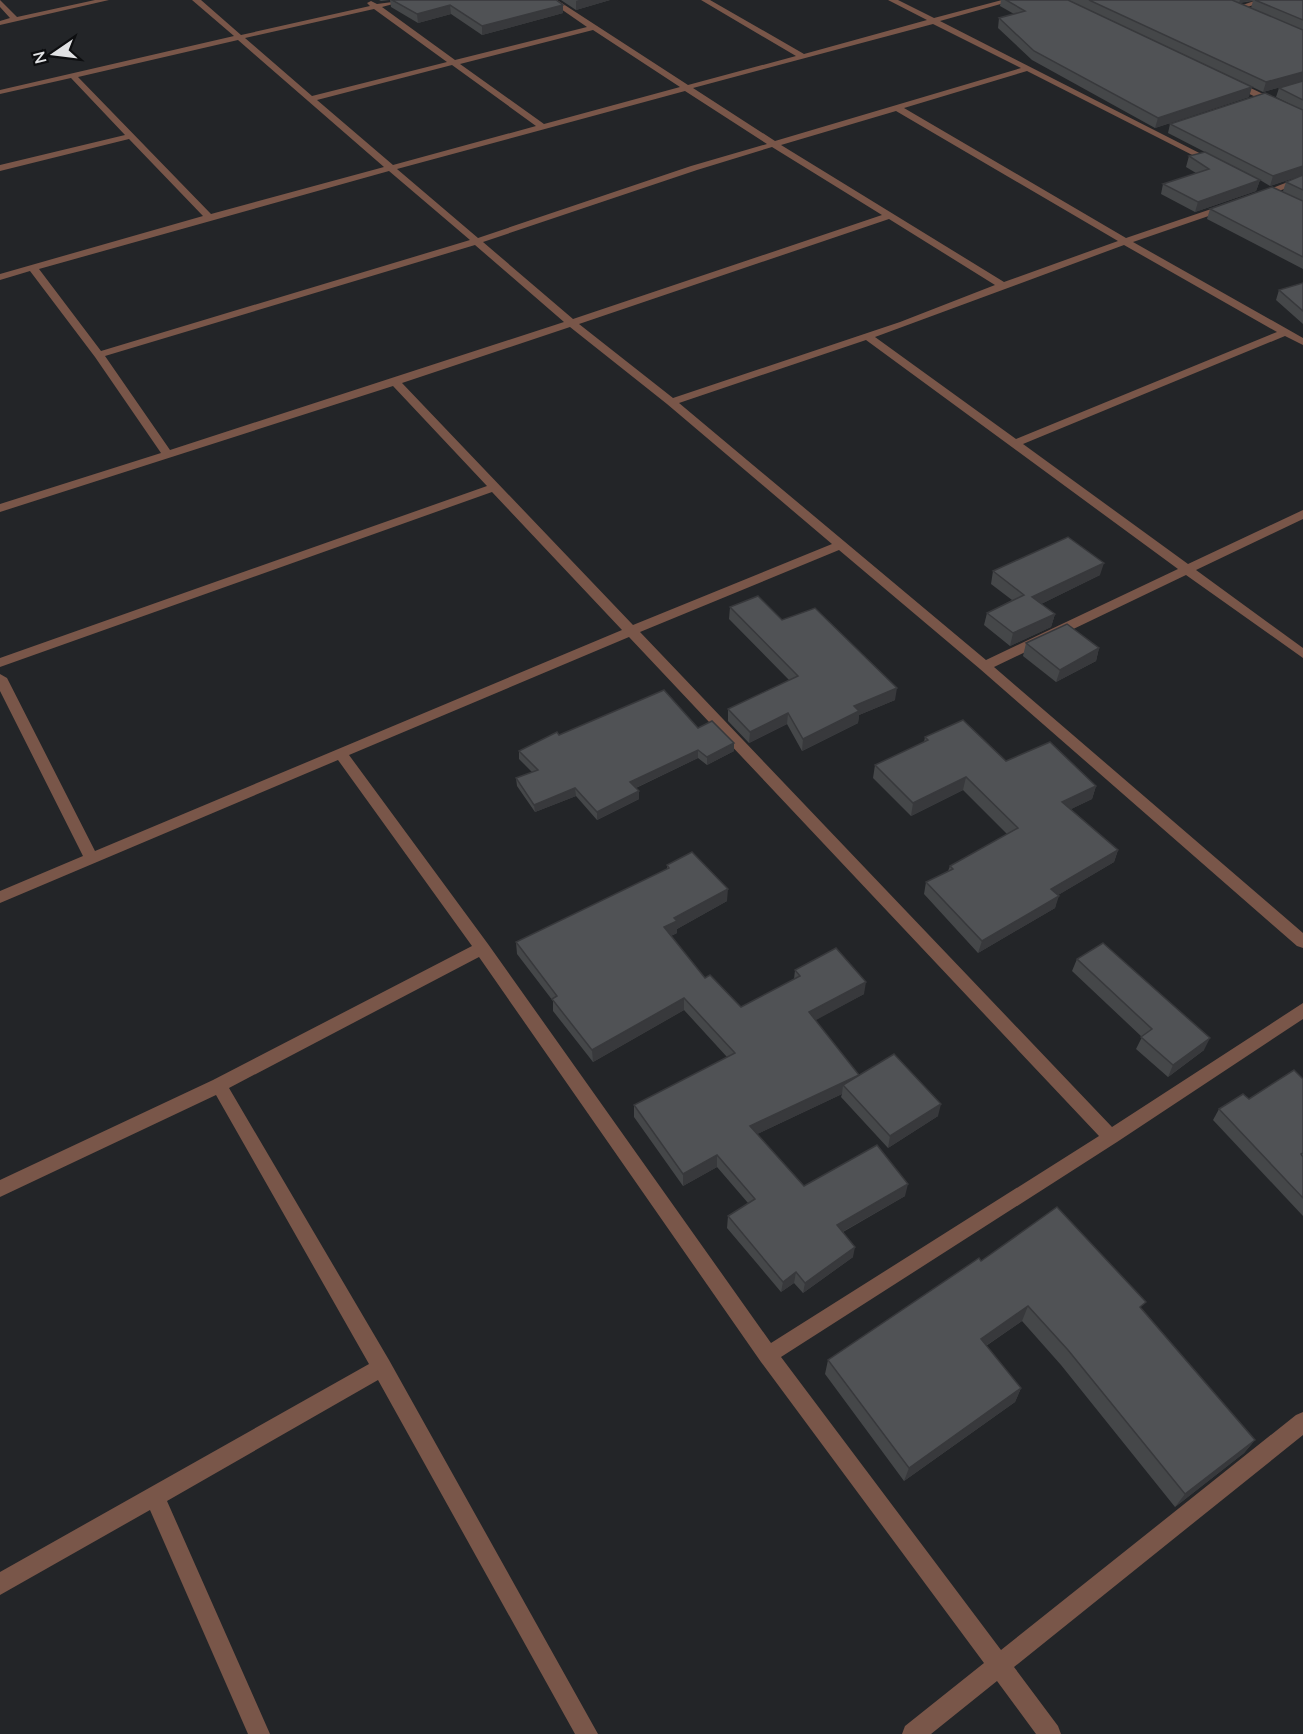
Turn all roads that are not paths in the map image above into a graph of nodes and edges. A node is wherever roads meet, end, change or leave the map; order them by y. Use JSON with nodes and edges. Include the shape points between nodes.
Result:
{"nodes":[{"id":1,"x":105,"y":0,"type":"edge"},
{"id":2,"x":196,"y":0,"type":"edge"},
{"id":3,"x":366,"y":0,"type":"edge"},
{"id":4,"x":404,"y":0,"type":"edge"},
{"id":5,"x":552,"y":0,"type":"edge"},
{"id":6,"x":892,"y":0,"type":"edge"},
{"id":7,"x":1011,"y":0,"type":"edge"},
{"id":8,"x":1265,"y":0,"type":"edge"},
{"id":9,"x":0,"y":2,"type":"edge"},
{"id":10,"x":713,"y":2,"type":"edge"},
{"id":11,"x":1228,"y":4,"type":"edge"},
{"id":12,"x":376,"y":7,"type":"junction"},
{"id":13,"x":1238,"y":8,"type":"junction"},
{"id":14,"x":1249,"y":13,"type":"edge"},
{"id":15,"x":16,"y":20,"type":"junction"},
{"id":16,"x":935,"y":21,"type":"junction"},
{"id":17,"x":0,"y":23,"type":"edge"},
{"id":18,"x":595,"y":27,"type":"junction"},
{"id":19,"x":238,"y":38,"type":"junction"},
{"id":20,"x":804,"y":57,"type":"junction"},
{"id":21,"x":453,"y":62,"type":"junction"},
{"id":22,"x":1027,"y":69,"type":"junction"},
{"id":23,"x":72,"y":75,"type":"junction"},
{"id":24,"x":1220,"y":77,"type":"edge"},
{"id":25,"x":687,"y":88,"type":"junction"},
{"id":26,"x":0,"y":92,"type":"edge"},
{"id":27,"x":1273,"y":94,"type":"edge"},
{"id":28,"x":1263,"y":97,"type":"junction"},
{"id":29,"x":310,"y":99,"type":"junction"},
{"id":30,"x":1252,"y":101,"type":"edge"},
{"id":31,"x":898,"y":108,"type":"junction"},
{"id":32,"x":1303,"y":116,"type":"edge"},
{"id":33,"x":543,"y":128,"type":"junction"},
{"id":34,"x":1167,"y":129,"type":"edge"},
{"id":35,"x":1156,"y":132,"type":"junction"},
{"id":36,"x":132,"y":136,"type":"junction"},
{"id":37,"x":774,"y":144,"type":"junction"},
{"id":38,"x":0,"y":168,"type":"edge"},
{"id":39,"x":392,"y":169,"type":"junction"},
{"id":40,"x":1228,"y":170,"type":"edge"},
{"id":41,"x":1303,"y":179,"type":"edge"},
{"id":42,"x":1259,"y":186,"type":"edge"},
{"id":43,"x":1274,"y":193,"type":"junction"},
{"id":44,"x":1248,"y":199,"type":"edge"},
{"id":45,"x":1237,"y":203,"type":"edge"},
{"id":46,"x":889,"y":216,"type":"junction"},
{"id":47,"x":209,"y":218,"type":"junction"},
{"id":48,"x":478,"y":241,"type":"junction"},
{"id":49,"x":1127,"y":243,"type":"junction"},
{"id":50,"x":33,"y":268,"type":"junction"},
{"id":51,"x":0,"y":277,"type":"edge"},
{"id":52,"x":1004,"y":285,"type":"junction"},
{"id":53,"x":570,"y":322,"type":"junction"},
{"id":54,"x":1286,"y":332,"type":"junction"},
{"id":55,"x":866,"y":336,"type":"junction"},
{"id":56,"x":1303,"y":342,"type":"edge"},
{"id":57,"x":99,"y":355,"type":"junction"},
{"id":58,"x":395,"y":382,"type":"junction"},
{"id":59,"x":671,"y":402,"type":"junction"},
{"id":60,"x":1014,"y":444,"type":"junction"},
{"id":61,"x":168,"y":455,"type":"junction"},
{"id":62,"x":494,"y":487,"type":"junction"},
{"id":63,"x":0,"y":508,"type":"edge"},
{"id":64,"x":1303,"y":514,"type":"edge"},
{"id":65,"x":839,"y":545,"type":"junction"},
{"id":66,"x":1184,"y":569,"type":"junction"},
{"id":67,"x":631,"y":631,"type":"junction"},
{"id":68,"x":1303,"y":654,"type":"edge"},
{"id":69,"x":0,"y":663,"type":"edge"},
{"id":70,"x":985,"y":666,"type":"junction"},
{"id":71,"x":0,"y":678,"type":"edge"},
{"id":72,"x":15,"y":708,"type":"junction"},
{"id":73,"x":0,"y":714,"type":"edge"},
{"id":74,"x":340,"y":754,"type":"junction"},
{"id":75,"x":91,"y":858,"type":"junction"},
{"id":76,"x":0,"y":897,"type":"edge"},
{"id":77,"x":1303,"y":942,"type":"edge"},
{"id":78,"x":482,"y":948,"type":"junction"},
{"id":79,"x":1303,"y":1010,"type":"edge"},
{"id":80,"x":219,"y":1085,"type":"junction"},
{"id":81,"x":1111,"y":1137,"type":"junction"},
{"id":82,"x":0,"y":1189,"type":"edge"},
{"id":83,"x":768,"y":1355,"type":"junction"},
{"id":84,"x":381,"y":1367,"type":"junction"},
{"id":85,"x":1303,"y":1422,"type":"edge"},
{"id":86,"x":155,"y":1498,"type":"junction"},
{"id":87,"x":0,"y":1584,"type":"edge"},
{"id":88,"x":1000,"y":1666,"type":"junction"},
{"id":89,"x":259,"y":1734,"type":"edge"},
{"id":90,"x":586,"y":1734,"type":"edge"},
{"id":91,"x":913,"y":1734,"type":"edge"},
{"id":92,"x":1050,"y":1734,"type":"edge"}],
"edges":[{"from":1,"to":15,"type":"street"},
{"from":2,"to":19,"type":"street"},
{"from":3,"to":12,"type":"street"},
{"from":4,"to":12,"type":"street"},
{"from":5,"to":18,"type":"street"},
{"from":6,"to":16,"type":"street"},
{"from":7,"to":16,"type":"street"},
{"from":8,"to":13,"type":"street"},
{"from":9,"to":15,"type":"street"},
{"from":10,"to":20,"type":"street"},
{"from":11,"to":13,"type":"street"},
{"from":12,"to":19,"type":"street"},
{"from":12,"to":21,"type":"street"},
{"from":13,"to":14,"type":"street"},
{"from":15,"to":17,"type":"street"},
{"from":16,"to":20,"type":"street"},
{"from":16,"to":22,"type":"street"},
{"from":18,"to":21,"type":"street"},
{"from":18,"to":25,"type":"street"},
{"from":19,"to":23,"type":"street"},
{"from":19,"to":29,"type":"street"},
{"from":20,"to":25,"type":"street"},
{"from":21,"to":29,"type":"street"},
{"from":21,"to":33,"type":"street"},
{"from":22,"to":31,"type":"street"},
{"from":22,"to":35,"type":"street"},
{"from":23,"to":26,"type":"street"},
{"from":23,"to":36,"type":"street"},
{"from":24,"to":28,"type":"street"},
{"from":25,"to":33,"type":"street"},
{"from":25,"to":37,"type":"street"},
{"from":27,"to":28,"type":"street"},
{"from":28,"to":30,"type":"street"},
{"from":28,"to":32,"type":"street"},
{"from":29,"to":39,"type":"street"},
{"from":31,"to":37,"type":"street"},
{"from":31,"to":49,"type":"street"},
{"from":33,"to":39,"type":"street"},
{"from":34,"to":35,"type":"street"},
{"from":35,"to":40,"type":"street"},
{"from":36,"to":38,"type":"street"},
{"from":36,"to":47,"type":"street"},
{"from":37,"to":46,"type":"street"},
{"from":37,"to":48,"type":"street"},
{"from":39,"to":47,"type":"street"},
{"from":39,"to":48,"type":"street"},
{"from":41,"to":43,"type":"street"},
{"from":42,"to":43,"type":"street"},
{"from":43,"to":44,"type":"street"},
{"from":45,"to":49,"type":"street"},
{"from":46,"to":52,"type":"street"},
{"from":46,"to":53,"type":"street"},
{"from":47,"to":50,"type":"street"},
{"from":48,"to":53,"type":"street"},
{"from":48,"to":57,"type":"street"},
{"from":49,"to":52,"type":"street"},
{"from":49,"to":54,"type":"street"},
{"from":50,"to":51,"type":"street"},
{"from":50,"to":57,"type":"street"},
{"from":52,"to":55,"type":"street"},
{"from":53,"to":58,"type":"street"},
{"from":53,"to":59,"type":"street"},
{"from":54,"to":56,"type":"street"},
{"from":54,"to":60,"type":"street"},
{"from":55,"to":59,"type":"street"},
{"from":55,"to":60,"type":"street"},
{"from":57,"to":61,"type":"street"},
{"from":58,"to":61,"type":"street"},
{"from":58,"to":62,"type":"street"},
{"from":59,"to":65,"type":"street"},
{"from":60,"to":66,"type":"street"},
{"from":61,"to":63,"type":"street"},
{"from":62,"to":67,"type":"street"},
{"from":62,"to":69,"type":"street"},
{"from":64,"to":66,"type":"street"},
{"from":65,"to":67,"type":"street"},
{"from":65,"to":70,"type":"street"},
{"from":66,"to":68,"type":"street"},
{"from":66,"to":70,"type":"street"},
{"from":67,"to":74,"type":"street"},
{"from":67,"to":81,"type":"street"},
{"from":70,"to":77,"type":"street"},
{"from":71,"to":72,"type":"street"},
{"from":72,"to":73,"type":"street"},
{"from":72,"to":75,"type":"street"},
{"from":74,"to":75,"type":"street"},
{"from":74,"to":78,"type":"street"},
{"from":75,"to":76,"type":"street"},
{"from":78,"to":80,"type":"street"},
{"from":78,"to":83,"type":"street"},
{"from":79,"to":81,"type":"street"},
{"from":80,"to":82,"type":"street"},
{"from":80,"to":84,"type":"street"},
{"from":81,"to":83,"type":"street"},
{"from":83,"to":88,"type":"street"},
{"from":84,"to":86,"type":"street"},
{"from":84,"to":90,"type":"street"},
{"from":85,"to":88,"type":"street"},
{"from":86,"to":87,"type":"street"},
{"from":86,"to":89,"type":"street"},
{"from":88,"to":91,"type":"street"},
{"from":88,"to":92,"type":"street"}]}
